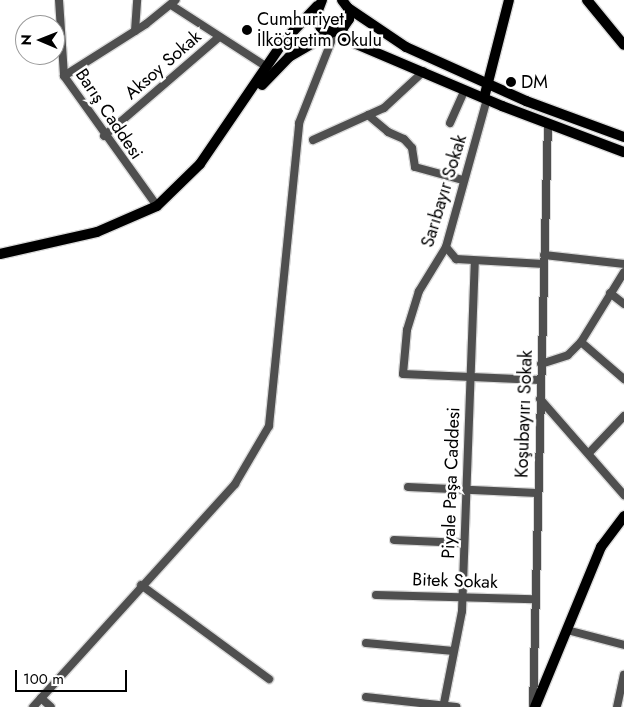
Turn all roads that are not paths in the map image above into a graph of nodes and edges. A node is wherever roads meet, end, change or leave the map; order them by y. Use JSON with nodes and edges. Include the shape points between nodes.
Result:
{"nodes":[{"id":1,"x":59,"y":0,"type":"edge"},
{"id":2,"x":137,"y":0,"type":"edge"},
{"id":3,"x":509,"y":0,"type":"edge"},
{"id":4,"x":587,"y":0,"type":"edge"},
{"id":5,"x":319,"y":2,"type":"edge"},
{"id":6,"x":174,"y":3,"type":"edge"},
{"id":7,"x":345,"y":4,"type":"edge"},
{"id":8,"x":136,"y":31,"type":"junction"},
{"id":9,"x":335,"y":32,"type":"junction"},
{"id":10,"x":219,"y":36,"type":"junction"},
{"id":11,"x":624,"y":44,"type":"edge"},
{"id":12,"x":267,"y":67,"type":"junction"},
{"id":13,"x":424,"y":71,"type":"junction"},
{"id":14,"x":64,"y":76,"type":"junction"},
{"id":15,"x":488,"y":84,"type":"junction"},
{"id":16,"x":465,"y":90,"type":"junction"},
{"id":17,"x":485,"y":99,"type":"junction"},
{"id":18,"x":236,"y":114,"type":"junction"},
{"id":19,"x":368,"y":115,"type":"junction"},
{"id":20,"x":450,"y":123,"type":"dead end"},
{"id":21,"x":548,"y":123,"type":"junction"},
{"id":22,"x":104,"y":136,"type":"junction"},
{"id":23,"x":624,"y":137,"type":"edge"},
{"id":24,"x":313,"y":140,"type":"dead end"},
{"id":25,"x":624,"y":152,"type":"edge"},
{"id":26,"x":463,"y":180,"type":"junction"},
{"id":27,"x":157,"y":206,"type":"junction"},
{"id":28,"x":446,"y":247,"type":"junction"},
{"id":29,"x":0,"y":254,"type":"edge"},
{"id":30,"x":544,"y":255,"type":"junction"},
{"id":31,"x":475,"y":262,"type":"junction"},
{"id":32,"x":544,"y":264,"type":"junction"},
{"id":33,"x":624,"y":264,"type":"edge"},
{"id":34,"x":624,"y":272,"type":"edge"},
{"id":35,"x":610,"y":293,"type":"junction"},
{"id":36,"x":624,"y":304,"type":"edge"},
{"id":37,"x":581,"y":342,"type":"junction"},
{"id":38,"x":541,"y":364,"type":"junction"},
{"id":39,"x":470,"y":378,"type":"junction"},
{"id":40,"x":624,"y":379,"type":"edge"},
{"id":41,"x":540,"y":380,"type":"junction"},
{"id":42,"x":540,"y":399,"type":"junction"},
{"id":43,"x":624,"y":416,"type":"edge"},
{"id":44,"x":589,"y":453,"type":"junction"},
{"id":45,"x":408,"y":487,"type":"dead end"},
{"id":46,"x":467,"y":491,"type":"junction"},
{"id":47,"x":537,"y":494,"type":"junction"},
{"id":48,"x":624,"y":495,"type":"edge"},
{"id":49,"x":624,"y":516,"type":"edge"},
{"id":50,"x":394,"y":540,"type":"dead end"},
{"id":51,"x":464,"y":543,"type":"junction"},
{"id":52,"x":141,"y":585,"type":"junction"},
{"id":53,"x":376,"y":595,"type":"dead end"},
{"id":54,"x":462,"y":595,"type":"junction"},
{"id":55,"x":534,"y":599,"type":"junction"},
{"id":56,"x":567,"y":630,"type":"junction"},
{"id":57,"x":366,"y":643,"type":"dead end"},
{"id":58,"x":624,"y":645,"type":"edge"},
{"id":59,"x":454,"y":651,"type":"junction"},
{"id":60,"x":624,"y":675,"type":"edge"},
{"id":61,"x":268,"y":679,"type":"dead end"},
{"id":62,"x":366,"y":697,"type":"dead end"},
{"id":63,"x":42,"y":698,"type":"junction"},
{"id":64,"x":444,"y":703,"type":"junction"},
{"id":65,"x":33,"y":707,"type":"edge"},
{"id":66,"x":52,"y":707,"type":"edge"},
{"id":67,"x":456,"y":707,"type":"edge"},
{"id":68,"x":534,"y":707,"type":"edge"},
{"id":69,"x":617,"y":707,"type":"edge"}],
"edges":[{"from":1,"to":14,"type":"street","name":"Barış Caddesi"},
{"from":2,"to":8,"type":"street"},
{"from":3,"to":15,"type":"main road"},
{"from":4,"to":11,"type":"main road"},
{"from":5,"to":9,"type":"main road","via":[[317,23]]},
{"from":5,"to":12,"type":"main road","via":[[284,41]]},
{"from":6,"to":8,"type":"street"},
{"from":6,"to":10,"type":"street"},
{"from":7,"to":9,"type":"main road","via":[[347,24]]},
{"from":7,"to":15,"type":"main road","via":[[406,47]]},
{"from":8,"to":14,"type":"street"},
{"from":9,"to":13,"type":"main road","via":[[356,44]]},
{"from":9,"to":18,"type":"main road","via":[[289,57]]},
{"from":9,"to":52,"type":"street","via":[[299,123],[269,426],[235,484]]},
{"from":10,"to":12,"type":"street"},
{"from":10,"to":22,"type":"street","name":"Aksoy Sokak"},
{"from":12,"to":18,"type":"main road"},
{"from":13,"to":16,"type":"main road"},
{"from":13,"to":19,"type":"street","via":[[384,108]]},
{"from":14,"to":22,"type":"street","name":"Barış Caddesi"},
{"from":15,"to":17,"type":"main road"},
{"from":15,"to":23,"type":"main road"},
{"from":16,"to":17,"type":"main road"},
{"from":16,"to":20,"type":"street"},
{"from":17,"to":21,"type":"main road"},
{"from":17,"to":26,"type":"street","name":"Sarıbayır Sokak"},
{"from":18,"to":27,"type":"main road","via":[[200,164]]},
{"from":19,"to":24,"type":"street"},
{"from":19,"to":26,"type":"street","via":[[388,132],[404,139],[412,148],[415,167]]},
{"from":21,"to":25,"type":"main road"},
{"from":21,"to":30,"type":"street","name":"Koşubayırı Sokak"},
{"from":22,"to":27,"type":"street","name":"Barış Caddesi"},
{"from":26,"to":28,"type":"street","name":"Sarıbayır Sokak"},
{"from":27,"to":29,"type":"main road","via":[[97,232]]},
{"from":28,"to":31,"type":"street","via":[[456,259]]},
{"from":28,"to":39,"type":"street","name":"Sarıbayır Sokak","via":[[419,291],[407,330],[403,374]]},
{"from":30,"to":32,"type":"street","name":"Koşubayırı Sokak"},
{"from":30,"to":33,"type":"street"},
{"from":31,"to":32,"type":"street"},
{"from":31,"to":39,"type":"street","name":"Piyale Paşa Caddesi"},
{"from":32,"to":38,"type":"street","name":"Koşubayırı Sokak"},
{"from":34,"to":35,"type":"street"},
{"from":35,"to":36,"type":"street"},
{"from":35,"to":37,"type":"street"},
{"from":37,"to":38,"type":"street","via":[[568,355]]},
{"from":37,"to":40,"type":"street"},
{"from":38,"to":41,"type":"street","name":"Koşubayırı Sokak"},
{"from":39,"to":41,"type":"street"},
{"from":39,"to":46,"type":"street","name":"Piyale Paşa Caddesi"},
{"from":41,"to":42,"type":"street","name":"Koşubayırı Sokak"},
{"from":42,"to":44,"type":"street"},
{"from":42,"to":47,"type":"street","name":"Koşubayırı Sokak"},
{"from":43,"to":44,"type":"street"},
{"from":44,"to":48,"type":"street"},
{"from":45,"to":46,"type":"street"},
{"from":46,"to":47,"type":"street"},
{"from":46,"to":51,"type":"street","name":"Piyale Paşa Caddesi"},
{"from":47,"to":55,"type":"street","name":"Koşubayırı Sokak"},
{"from":49,"to":56,"type":"main road","via":[[602,547]]},
{"from":50,"to":51,"type":"street"},
{"from":51,"to":54,"type":"street","name":"Piyale Paşa Caddesi"},
{"from":52,"to":61,"type":"street"},
{"from":52,"to":63,"type":"street"},
{"from":53,"to":54,"type":"street","name":"Bitek Sokak"},
{"from":54,"to":55,"type":"street","name":"Bitek Sokak"},
{"from":54,"to":59,"type":"street","name":"Piyale Paşa Caddesi"},
{"from":55,"to":68,"type":"street","name":"Koşubayırı Sokak"},
{"from":56,"to":58,"type":"street"},
{"from":56,"to":68,"type":"main road"},
{"from":57,"to":59,"type":"street"},
{"from":59,"to":64,"type":"street","name":"Piyale Paşa Caddesi"},
{"from":60,"to":69,"type":"street"},
{"from":62,"to":64,"type":"street"},
{"from":63,"to":65,"type":"street"},
{"from":63,"to":66,"type":"street"},
{"from":64,"to":67,"type":"street"}]}
